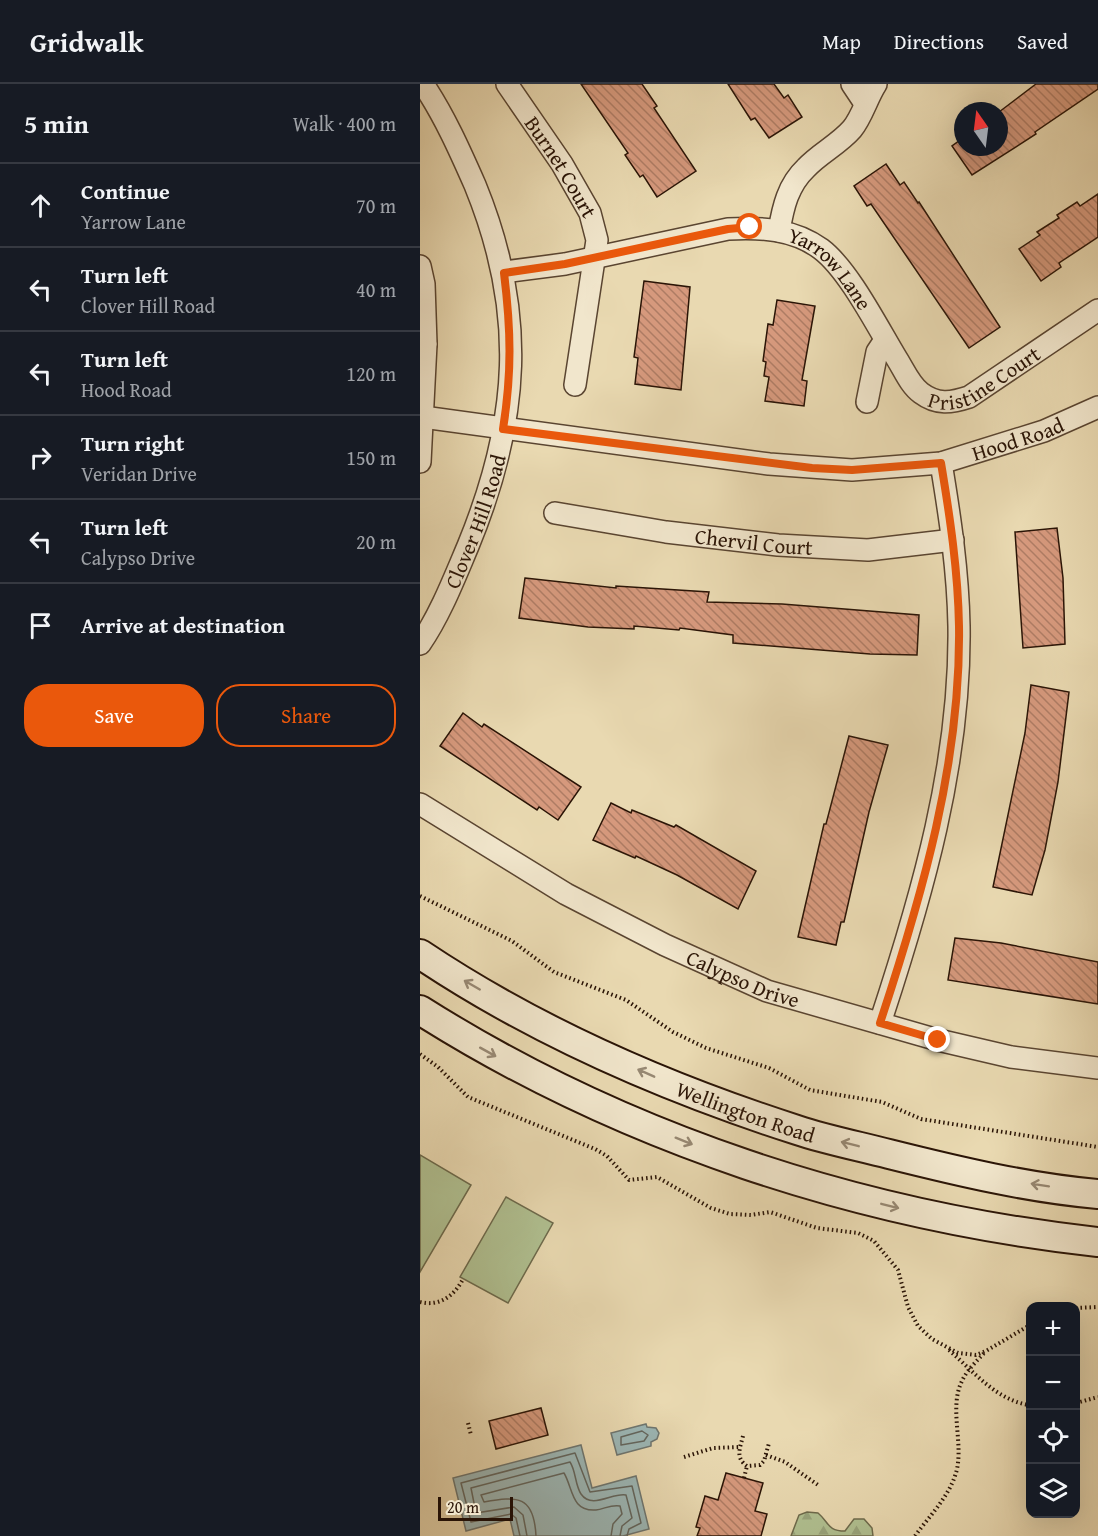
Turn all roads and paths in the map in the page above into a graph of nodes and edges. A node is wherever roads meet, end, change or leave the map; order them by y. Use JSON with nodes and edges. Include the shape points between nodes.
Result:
{"nodes":[{"id":1,"x":423,"y":84,"type":"edge"},
{"id":2,"x":507,"y":84,"type":"edge"},
{"id":3,"x":852,"y":84,"type":"edge"},
{"id":4,"x":876,"y":84,"type":"edge"},
{"id":5,"x":864,"y":102,"type":"junction"},
{"id":6,"x":779,"y":231,"type":"junction"},
{"id":7,"x":595,"y":257,"type":"junction"},
{"id":8,"x":420,"y":266,"type":"edge"},
{"id":9,"x":504,"y":273,"type":"junction"},
{"id":10,"x":1098,"y":310,"type":"edge"},
{"id":11,"x":885,"y":340,"type":"junction"},
{"id":12,"x":423,"y":343,"type":"edge"},
{"id":13,"x":575,"y":385,"type":"dead end"},
{"id":14,"x":867,"y":402,"type":"dead end"},
{"id":15,"x":1098,"y":406,"type":"edge"},
{"id":16,"x":423,"y":417,"type":"junction"},
{"id":17,"x":503,"y":429,"type":"junction"},
{"id":18,"x":420,"y":462,"type":"edge"},
{"id":19,"x":941,"y":463,"type":"junction"},
{"id":20,"x":555,"y":513,"type":"dead end"},
{"id":21,"x":953,"y":540,"type":"junction"},
{"id":22,"x":420,"y":644,"type":"edge"},
{"id":23,"x":420,"y":804,"type":"edge"},
{"id":24,"x":420,"y":896,"type":"edge"},
{"id":25,"x":420,"y":954,"type":"edge"},
{"id":26,"x":420,"y":1010,"type":"edge"},
{"id":27,"x":880,"y":1023,"type":"junction"},
{"id":28,"x":420,"y":1054,"type":"edge"},
{"id":29,"x":1098,"y":1068,"type":"edge"},
{"id":30,"x":1098,"y":1147,"type":"edge"},
{"id":31,"x":1098,"y":1194,"type":"edge"},
{"id":32,"x":1098,"y":1242,"type":"edge"},
{"id":33,"x":464,"y":1279,"type":"dead end"},
{"id":34,"x":420,"y":1302,"type":"edge"},
{"id":35,"x":1098,"y":1307,"type":"edge"},
{"id":36,"x":1080,"y":1308,"type":"edge"},
{"id":37,"x":1026,"y":1327,"type":"edge"},
{"id":38,"x":944,"y":1346,"type":"junction"},
{"id":39,"x":986,"y":1351,"type":"junction"},
{"id":40,"x":970,"y":1369,"type":"junction"},
{"id":41,"x":1098,"y":1397,"type":"edge"},
{"id":42,"x":1080,"y":1402,"type":"edge"},
{"id":43,"x":1026,"y":1404,"type":"edge"},
{"id":44,"x":468,"y":1423,"type":"dead end"},
{"id":45,"x":471,"y":1435,"type":"dead end"},
{"id":46,"x":744,"y":1436,"type":"dead end"},
{"id":47,"x":769,"y":1443,"type":"dead end"},
{"id":48,"x":740,"y":1447,"type":"junction"},
{"id":49,"x":766,"y":1455,"type":"junction"},
{"id":50,"x":684,"y":1457,"type":"dead end"},
{"id":51,"x":747,"y":1466,"type":"junction"},
{"id":52,"x":744,"y":1478,"type":"dead end"},
{"id":53,"x":818,"y":1485,"type":"dead end"},
{"id":54,"x":915,"y":1536,"type":"edge"}],
"edges":[{"from":1,"to":9,"type":"street","name":"Clover Hill Road","via":[[463,157],[492,227]]},
{"from":2,"to":7,"type":"street","name":"Burnet Court","via":[[590,213],[597,240]]},
{"from":3,"to":5,"type":"street"},
{"from":4,"to":5,"type":"street"},
{"from":5,"to":6,"type":"street","via":[[855,126],[806,168],[792,186]]},
{"from":6,"to":7,"type":"street","name":"Yarrow Lane","via":[[728,229]]},
{"from":6,"to":11,"type":"street","name":"Yarrow Lane","via":[[800,237],[839,267]]},
{"from":7,"to":9,"type":"street","name":"Yarrow Lane"},
{"from":7,"to":13,"type":"street","name":"Burnet Court"},
{"from":8,"to":12,"type":"street","via":[[424,284]]},
{"from":9,"to":17,"type":"street","name":"Clover Hill Road","via":[[511,364]]},
{"from":10,"to":11,"type":"street","name":"Pristine Court","via":[[969,397],[951,403],[921,393]]},
{"from":11,"to":14,"type":"street","via":[[877,352]]},
{"from":12,"to":16,"type":"street"},
{"from":15,"to":19,"type":"street","name":"Hood Road","via":[[1044,431]]},
{"from":16,"to":17,"type":"street","name":"Hood Road"},
{"from":16,"to":18,"type":"street"},
{"from":17,"to":19,"type":"street","name":"Hood Road","via":[[812,468],[852,470]]},
{"from":17,"to":22,"type":"street","name":"Clover Hill Road","via":[[477,523],[453,583]]},
{"from":19,"to":21,"type":"street"},
{"from":20,"to":21,"type":"street","name":"Chervil Court","via":[[666,532],[778,545],[868,550]]},
{"from":21,"to":27,"type":"street","via":[[959,626],[951,747],[931,849]]},
{"from":23,"to":27,"type":"street","name":"Calypso Drive","via":[[566,894],[665,945],[766,991]]},
{"from":24,"to":30,"type":"path","via":[[512,941],[554,972],[626,1000],[673,1032],[706,1048],[769,1068],[810,1090],[882,1102],[921,1119]]},
{"from":31,"to":25,"type":"main road","name":"Wellington Road","one_way":true,"via":[[933,1165],[797,1130],[668,1083],[595,1051],[534,1021]]},
{"from":26,"to":32,"type":"main road","one_way":true,"via":[[520,1070],[573,1096],[706,1150],[922,1214]]},
{"from":27,"to":29,"type":"street","name":"Calypso Drive","via":[[1011,1057]]},
{"from":28,"to":38,"type":"path","via":[[468,1097],[595,1149],[629,1179],[657,1177],[711,1208],[730,1214],[770,1212],[817,1228],[858,1233],[874,1241],[898,1270],[908,1307],[918,1326]]},
{"from":33,"to":34,"type":"path","via":[[443,1301]]},
{"from":35,"to":36,"type":"path"},
{"from":37,"to":39,"type":"path"},
{"from":38,"to":39,"type":"path","via":[[966,1355]]},
{"from":38,"to":40,"type":"path"},
{"from":39,"to":40,"type":"path"},
{"from":40,"to":43,"type":"path","via":[[1007,1398]]},
{"from":40,"to":54,"type":"path","via":[[958,1391],[958,1459],[954,1479]]},
{"from":41,"to":42,"type":"path"},
{"from":44,"to":45,"type":"path"},
{"from":46,"to":48,"type":"path"},
{"from":47,"to":49,"type":"path"},
{"from":48,"to":50,"type":"path","via":[[724,1446]]},
{"from":48,"to":51,"type":"path","via":[[740,1458]]},
{"from":49,"to":51,"type":"path","via":[[760,1465]]},
{"from":49,"to":53,"type":"path","via":[[785,1462]]},
{"from":51,"to":52,"type":"path"}]}
